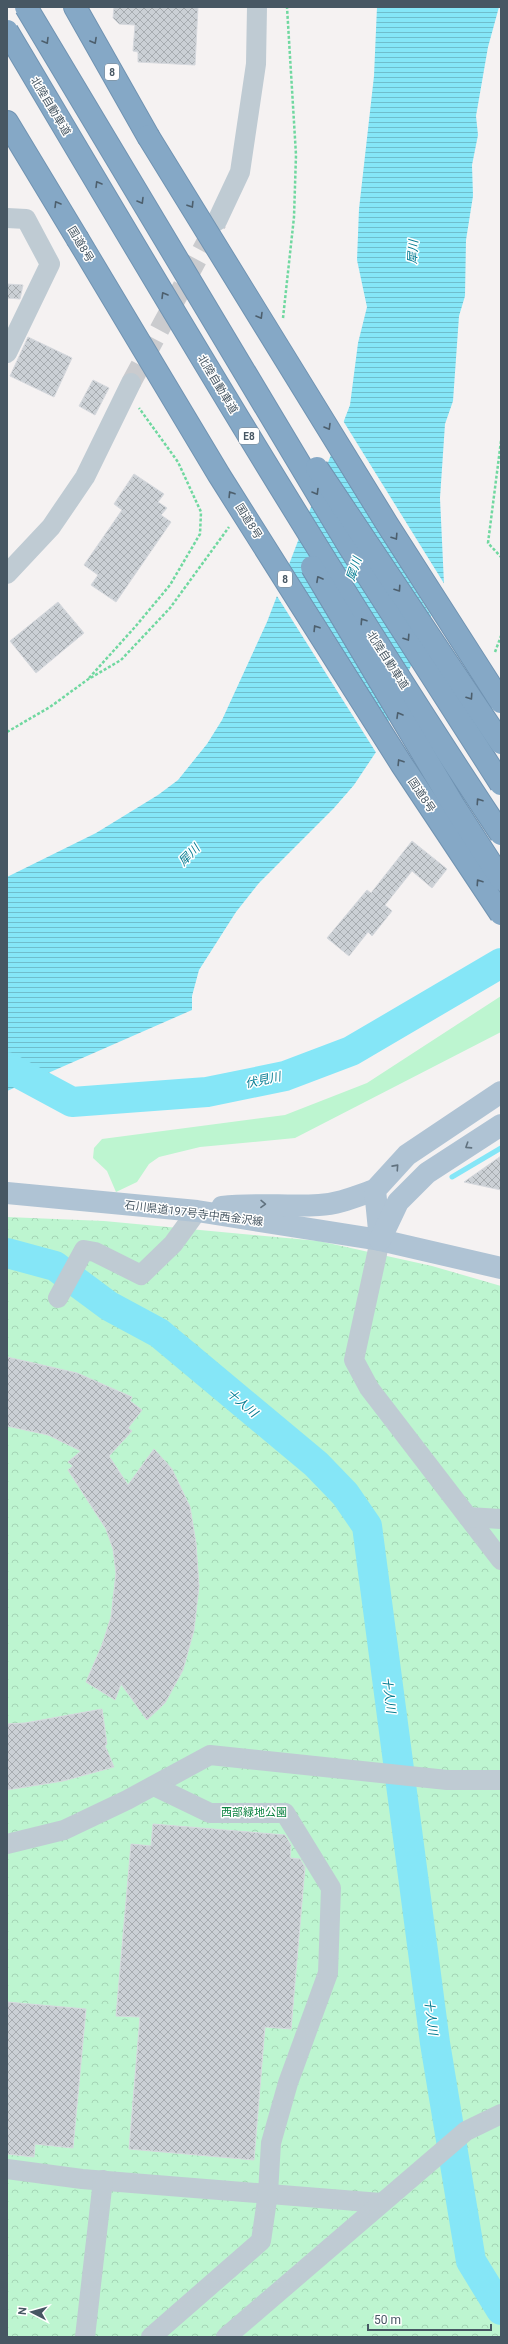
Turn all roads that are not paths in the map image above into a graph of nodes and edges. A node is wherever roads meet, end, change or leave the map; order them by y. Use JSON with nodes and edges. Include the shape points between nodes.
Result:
{"nodes":[{"id":1,"x":26,"y":7,"type":"edge"},
{"id":2,"x":75,"y":7,"type":"edge"},
{"id":3,"x":257,"y":7,"type":"edge"},
{"id":4,"x":7,"y":32,"type":"edge"},
{"id":5,"x":7,"y":122,"type":"edge"},
{"id":6,"x":7,"y":218,"type":"edge"},
{"id":7,"x":218,"y":221,"type":"tunnel mouth"},
{"id":8,"x":201,"y":303,"type":"junction"},
{"id":9,"x":179,"y":320,"type":"junction"},
{"id":10,"x":7,"y":353,"type":"edge"},
{"id":11,"x":131,"y":383,"type":"tunnel mouth"},
{"id":12,"x":7,"y":574,"type":"edge"},
{"id":13,"x":501,"y":702,"type":"edge"},
{"id":14,"x":501,"y":743,"type":"edge"},
{"id":15,"x":501,"y":784,"type":"edge"},
{"id":16,"x":501,"y":834,"type":"edge"},
{"id":17,"x":501,"y":879,"type":"edge"},
{"id":18,"x":501,"y":914,"type":"edge"},
{"id":19,"x":501,"y":1092,"type":"edge"},
{"id":20,"x":501,"y":1125,"type":"edge"},
{"id":21,"x":375,"y":1190,"type":"junction"},
{"id":22,"x":7,"y":1193,"type":"edge"},
{"id":23,"x":197,"y":1211,"type":"junction"},
{"id":24,"x":380,"y":1240,"type":"junction"},
{"id":25,"x":501,"y":1268,"type":"edge"},
{"id":26,"x":58,"y":1298,"type":"dead end"},
{"id":27,"x":468,"y":1517,"type":"junction"},
{"id":28,"x":501,"y":1519,"type":"edge"},
{"id":29,"x":501,"y":1560,"type":"edge"},
{"id":30,"x":501,"y":1780,"type":"edge"},
{"id":31,"x":154,"y":1786,"type":"junction"},
{"id":32,"x":7,"y":1844,"type":"edge"},
{"id":33,"x":501,"y":2114,"type":"edge"},
{"id":34,"x":7,"y":2169,"type":"edge"},
{"id":35,"x":103,"y":2180,"type":"junction"},
{"id":36,"x":268,"y":2193,"type":"junction"},
{"id":37,"x":381,"y":2203,"type":"junction"},
{"id":38,"x":85,"y":2337,"type":"edge"},
{"id":39,"x":151,"y":2337,"type":"edge"},
{"id":40,"x":226,"y":2337,"type":"edge"}],
"edges":[{"from":1,"to":8,"type":"highway","number":"E8","one_way":true,"bridge":true},
{"from":2,"to":13,"type":"highway","number":"8","one_way":true,"bridge":true,"via":[[148,136],[387,524]]},
{"from":3,"to":7,"type":"street","via":[[256,64],[240,172]]},
{"from":9,"to":4,"type":"highway","name":"北陸自動車道","number":"E8","one_way":true,"bridge":true},
{"from":18,"to":5,"type":"highway","name":"国道8号","number":"8","one_way":true,"bridge":true,"via":[[402,765],[219,475]]},
{"from":6,"to":10,"type":"street","via":[[26,219],[50,264]]},
{"from":8,"to":14,"type":"highway","one_way":true,"bridge":true,"via":[[319,470]]},
{"from":8,"to":15,"type":"highway","number":"E8","one_way":true,"bridge":true,"via":[[350,548]]},
{"from":16,"to":9,"type":"highway","name":"北陸自動車道","number":"E8","one_way":true,"bridge":true,"via":[[335,577]]},
{"from":17,"to":9,"type":"highway","one_way":true,"bridge":true,"via":[[454,806],[329,596],[214,393]]},
{"from":11,"to":12,"type":"street","via":[[85,477],[51,527]]},
{"from":21,"to":19,"type":"main road","one_way":true,"via":[[407,1155]]},
{"from":20,"to":24,"type":"main road","one_way":true,"via":[[427,1173],[398,1202]]},
{"from":23,"to":21,"type":"main road","one_way":true,"via":[[248,1204],[320,1205],[344,1202]]},
{"from":21,"to":24,"type":"main road"},
{"from":22,"to":23,"type":"main road","name":"石川県道197号寺中西金沢線"},
{"from":23,"to":24,"type":"main road","name":"石川県道197号寺中西金沢線"},
{"from":23,"to":26,"type":"street","via":[[173,1244],[141,1275],[95,1252],[84,1250]]},
{"from":24,"to":25,"type":"main road","name":"石川県道197号寺中西金沢線"},
{"from":24,"to":27,"type":"street","via":[[354,1360],[369,1388]]},
{"from":27,"to":28,"type":"street"},
{"from":27,"to":29,"type":"street"},
{"from":30,"to":31,"type":"street","via":[[447,1780],[210,1755]]},
{"from":31,"to":32,"type":"street","via":[[64,1830]]},
{"from":31,"to":36,"type":"street","via":[[210,1813],[285,1813],[331,1888],[328,1973],[288,2084],[271,2143]]},
{"from":33,"to":37,"type":"street","via":[[466,2131]]},
{"from":34,"to":35,"type":"street"},
{"from":35,"to":36,"type":"street"},
{"from":35,"to":38,"type":"street"},
{"from":36,"to":37,"type":"street"},
{"from":36,"to":39,"type":"street","via":[[261,2241]]},
{"from":37,"to":40,"type":"street"}]}
